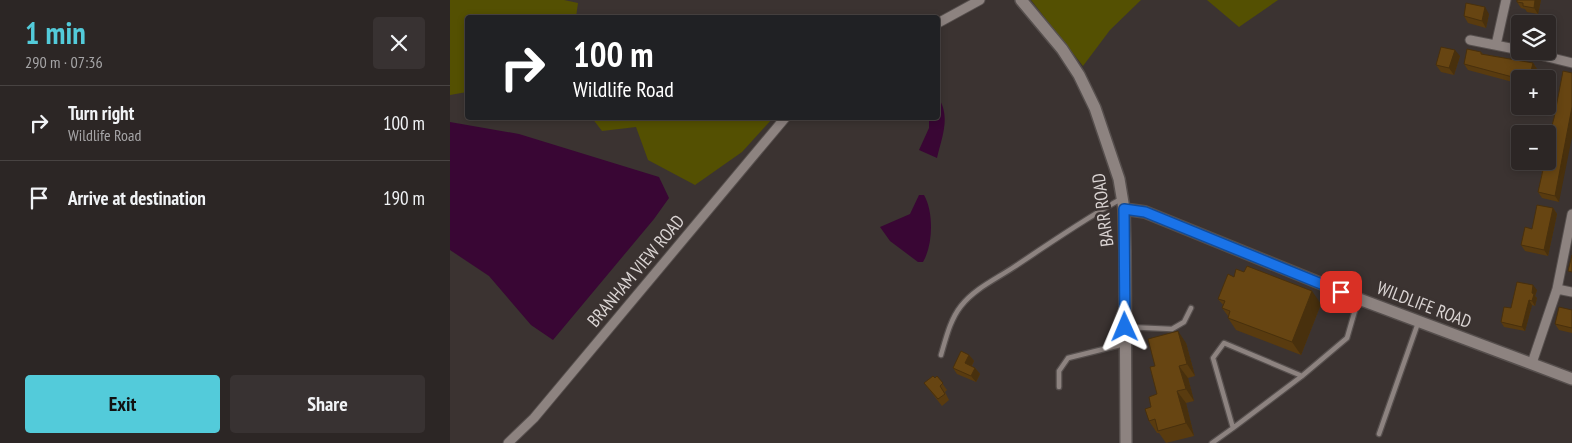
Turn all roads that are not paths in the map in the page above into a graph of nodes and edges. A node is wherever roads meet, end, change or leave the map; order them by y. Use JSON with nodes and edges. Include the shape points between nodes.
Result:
{"nodes":[{"id":1,"x":980,"y":0,"type":"edge"},
{"id":2,"x":1021,"y":0,"type":"edge"},
{"id":3,"x":1506,"y":0,"type":"edge"},
{"id":4,"x":940,"y":22,"type":"edge"},
{"id":5,"x":1470,"y":40,"type":"dead end"},
{"id":6,"x":1496,"y":45,"type":"junction"},
{"id":7,"x":1511,"y":48,"type":"edge"},
{"id":8,"x":1556,"y":59,"type":"edge"},
{"id":9,"x":1572,"y":63,"type":"edge"},
{"id":10,"x":783,"y":120,"type":"edge"},
{"id":11,"x":1123,"y":204,"type":"junction"},
{"id":12,"x":1572,"y":214,"type":"edge"},
{"id":13,"x":1557,"y":288,"type":"junction"},
{"id":14,"x":1572,"y":292,"type":"edge"},
{"id":15,"x":1359,"y":299,"type":"junction"},
{"id":16,"x":1191,"y":308,"type":"dead end"},
{"id":17,"x":1418,"y":322,"type":"junction"},
{"id":18,"x":1125,"y":327,"type":"junction"},
{"id":19,"x":1125,"y":344,"type":"junction"},
{"id":20,"x":941,"y":356,"type":"dead end"},
{"id":21,"x":1532,"y":363,"type":"junction"},
{"id":22,"x":1302,"y":376,"type":"junction"},
{"id":23,"x":1572,"y":379,"type":"edge"},
{"id":24,"x":1059,"y":387,"type":"dead end"},
{"id":25,"x":1233,"y":428,"type":"junction"},
{"id":26,"x":1379,"y":434,"type":"dead end"},
{"id":27,"x":508,"y":443,"type":"edge"},
{"id":28,"x":1126,"y":443,"type":"edge"},
{"id":29,"x":1212,"y":443,"type":"edge"}],
"edges":[{"from":1,"to":4,"type":"street"},
{"from":2,"to":11,"type":"street","name":"BARR ROAD","via":[[1062,49],[1084,84],[1113,155]]},
{"from":3,"to":6,"type":"street"},
{"from":5,"to":6,"type":"street"},
{"from":6,"to":7,"type":"street"},
{"from":8,"to":9,"type":"street"},
{"from":10,"to":27,"type":"street","name":"BRANHAM VIEW ROAD","via":[[534,418]]},
{"from":11,"to":15,"type":"street","name":"WILDLIFE ROAD"},
{"from":11,"to":18,"type":"street","name":"BARR ROAD"},
{"from":11,"to":20,"type":"lane","via":[[1058,237],[977,292],[963,304],[950,324]]},
{"from":12,"to":13,"type":"street"},
{"from":13,"to":14,"type":"street"},
{"from":13,"to":21,"type":"street"},
{"from":15,"to":17,"type":"street","name":"WILDLIFE ROAD"},
{"from":15,"to":22,"type":"lane","via":[[1347,338]]},
{"from":16,"to":18,"type":"lane","via":[[1184,322],[1172,329]]},
{"from":17,"to":21,"type":"street","name":"WILDLIFE ROAD"},
{"from":17,"to":26,"type":"lane"},
{"from":18,"to":19,"type":"street","name":"BARR ROAD"},
{"from":19,"to":24,"type":"lane","via":[[1068,358],[1060,371]]},
{"from":19,"to":28,"type":"street","name":"BARR ROAD"},
{"from":21,"to":23,"type":"street","name":"WILDLIFE ROAD"},
{"from":22,"to":25,"type":"lane"},
{"from":22,"to":25,"type":"lane","via":[[1224,343],[1214,358]]},
{"from":25,"to":29,"type":"lane"}]}
